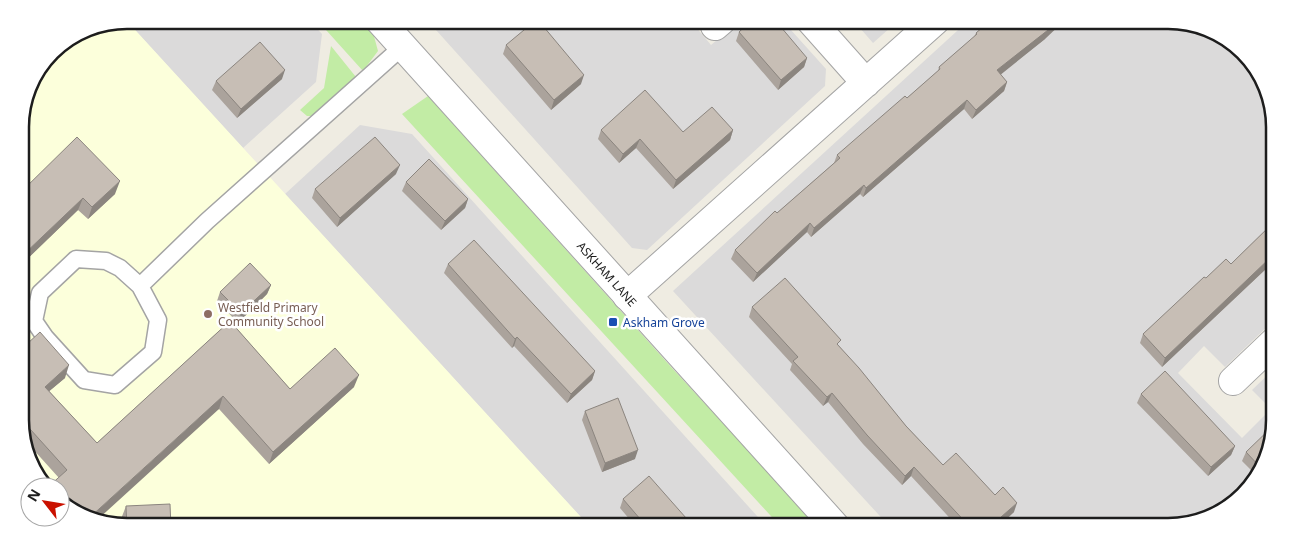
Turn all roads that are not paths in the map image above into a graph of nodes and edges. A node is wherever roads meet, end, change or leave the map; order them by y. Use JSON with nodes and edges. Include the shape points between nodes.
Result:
{"nodes":[{"id":1,"x":387,"y":29,"type":"edge"},
{"id":2,"x":818,"y":29,"type":"edge"},
{"id":3,"x":926,"y":29,"type":"edge"},
{"id":4,"x":402,"y":47,"type":"junction"},
{"id":5,"x":866,"y":83,"type":"junction"},
{"id":6,"x":140,"y":286,"type":"junction"},
{"id":7,"x":627,"y":296,"type":"junction"},
{"id":8,"x":1266,"y":350,"type":"edge"},
{"id":9,"x":1233,"y":381,"type":"dead end"},
{"id":10,"x":828,"y":518,"type":"edge"}],
"edges":[{"from":1,"to":4,"type":"street","name":"ASKHAM LANE"},
{"from":2,"to":5,"type":"street"},
{"from":3,"to":5,"type":"street"},
{"from":4,"to":6,"type":"lane","via":[[207,221]]},
{"from":4,"to":7,"type":"street","name":"ASKHAM LANE"},
{"from":5,"to":7,"type":"street"},
{"from":6,"to":6,"type":"lane","via":[[120,268],[106,261],[76,259],[40,293],[34,321],[84,380],[115,385],[153,352],[158,320]]},
{"from":7,"to":10,"type":"street","name":"ASKHAM LANE"},
{"from":8,"to":9,"type":"street"}]}
